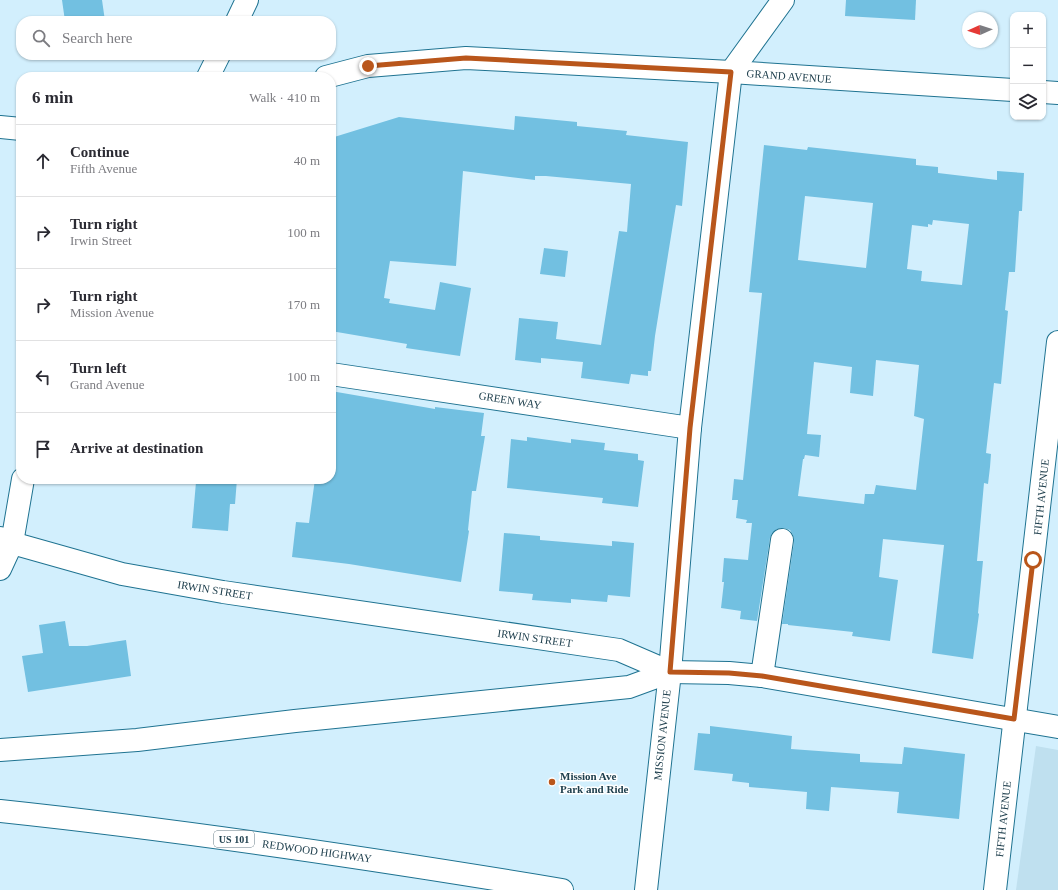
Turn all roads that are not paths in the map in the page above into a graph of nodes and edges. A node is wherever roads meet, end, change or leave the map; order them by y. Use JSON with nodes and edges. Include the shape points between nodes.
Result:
{"nodes":[{"id":1,"x":247,"y":0,"type":"edge"},
{"id":2,"x":783,"y":0,"type":"edge"},
{"id":3,"x":239,"y":16,"type":"edge"},
{"id":4,"x":216,"y":60,"type":"edge"},
{"id":5,"x":210,"y":72,"type":"edge"},
{"id":6,"x":731,"y":72,"type":"junction"},
{"id":7,"x":336,"y":74,"type":"edge"},
{"id":8,"x":1010,"y":90,"type":"edge"},
{"id":9,"x":1046,"y":92,"type":"edge"},
{"id":10,"x":1058,"y":93,"type":"edge"},
{"id":11,"x":0,"y":127,"type":"edge"},
{"id":12,"x":16,"y":129,"type":"edge"},
{"id":13,"x":1058,"y":342,"type":"edge"},
{"id":14,"x":336,"y":375,"type":"edge"},
{"id":15,"x":690,"y":428,"type":"junction"},
{"id":16,"x":22,"y":484,"type":"edge"},
{"id":17,"x":782,"y":540,"type":"dead end"},
{"id":18,"x":6,"y":541,"type":"edge"},
{"id":19,"x":0,"y":569,"type":"edge"},
{"id":20,"x":670,"y":672,"type":"junction"},
{"id":21,"x":762,"y":676,"type":"junction"},
{"id":22,"x":1014,"y":719,"type":"junction"},
{"id":23,"x":1058,"y":727,"type":"edge"},
{"id":24,"x":0,"y":750,"type":"edge"},
{"id":25,"x":0,"y":811,"type":"edge"},
{"id":26,"x":562,"y":890,"type":"edge"},
{"id":27,"x":646,"y":890,"type":"edge"},
{"id":28,"x":995,"y":890,"type":"edge"}],
"edges":[{"from":1,"to":3,"type":"main road"},
{"from":2,"to":6,"type":"main road","name":"MISSION AVENUE"},
{"from":4,"to":5,"type":"main road"},
{"from":6,"to":7,"type":"main road","name":"GRAND AVENUE","via":[[466,58],[368,66]]},
{"from":6,"to":8,"type":"main road","name":"GRAND AVENUE"},
{"from":6,"to":15,"type":"main road","name":"MISSION AVENUE"},
{"from":9,"to":10,"type":"main road"},
{"from":11,"to":12,"type":"main road"},
{"from":13,"to":22,"type":"main road","name":"FIFTH AVENUE"},
{"from":14,"to":15,"type":"main road","name":"GREEN WAY"},
{"from":15,"to":20,"type":"main road","name":"MISSION AVENUE"},
{"from":16,"to":18,"type":"main road"},
{"from":17,"to":21,"type":"main road"},
{"from":18,"to":19,"type":"main road"},
{"from":18,"to":20,"type":"main road","name":"IRWIN STREET","via":[[122,574],[223,592],[619,650]]},
{"from":20,"to":21,"type":"main road","name":"IRWIN STREET"},
{"from":20,"to":24,"type":"main road","via":[[629,687],[137,740]]},
{"from":20,"to":27,"type":"main road","name":"MISSION AVENUE"},
{"from":21,"to":22,"type":"main road","name":"IRWIN STREET"},
{"from":22,"to":23,"type":"main road","name":"IRWIN STREET"},
{"from":22,"to":28,"type":"main road","name":"FIFTH AVENUE"},
{"from":25,"to":26,"type":"main road","name":"REDWOOD HIGHWAY","number":"US 101","via":[[203,835]]}]}
